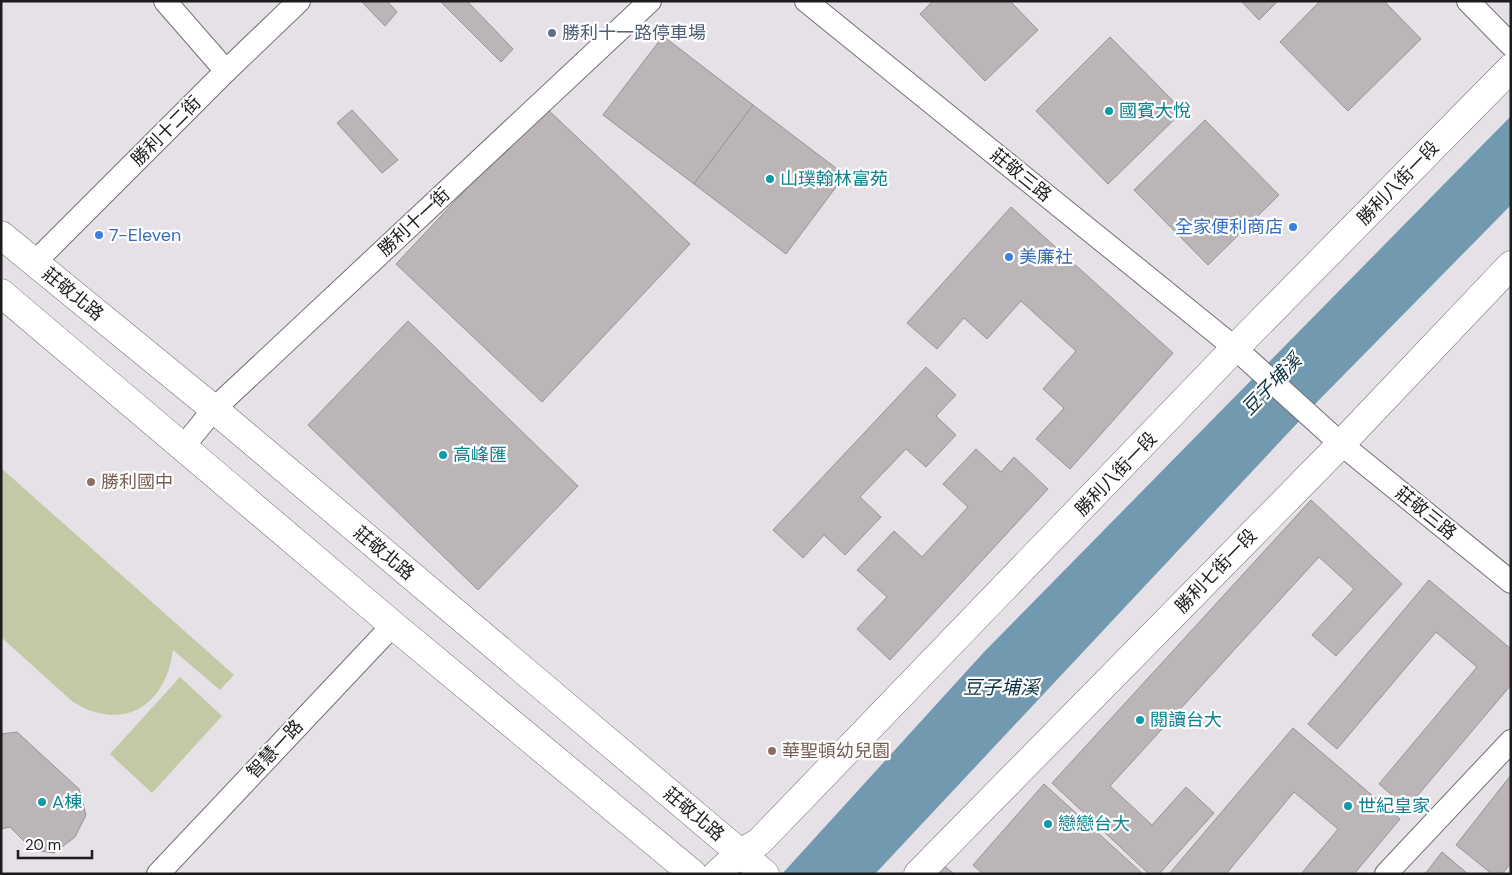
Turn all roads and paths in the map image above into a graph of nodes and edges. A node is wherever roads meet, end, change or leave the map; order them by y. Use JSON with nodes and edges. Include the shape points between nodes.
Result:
{"nodes":[{"id":1,"x":165,"y":1,"type":"edge"},
{"id":2,"x":299,"y":1,"type":"edge"},
{"id":3,"x":650,"y":1,"type":"edge"},
{"id":4,"x":806,"y":1,"type":"edge"},
{"id":5,"x":1468,"y":1,"type":"edge"},
{"id":6,"x":1511,"y":45,"type":"edge"},
{"id":7,"x":1511,"y":68,"type":"edge"},
{"id":8,"x":226,"y":71,"type":"junction"},
{"id":9,"x":1,"y":235,"type":"edge"},
{"id":10,"x":34,"y":263,"type":"junction"},
{"id":11,"x":1511,"y":265,"type":"edge"},
{"id":12,"x":1,"y":293,"type":"edge"},
{"id":13,"x":1236,"y":348,"type":"junction"},
{"id":14,"x":214,"y":409,"type":"junction"},
{"id":15,"x":1341,"y":444,"type":"junction"},
{"id":16,"x":183,"y":447,"type":"junction"},
{"id":17,"x":1511,"y":582,"type":"edge"},
{"id":18,"x":393,"y":625,"type":"junction"},
{"id":19,"x":1511,"y":741,"type":"edge"},
{"id":20,"x":740,"y":853,"type":"junction"},
{"id":21,"x":158,"y":874,"type":"edge"},
{"id":22,"x":693,"y":874,"type":"edge"},
{"id":23,"x":717,"y":874,"type":"edge"},
{"id":24,"x":765,"y":874,"type":"edge"},
{"id":25,"x":918,"y":874,"type":"edge"},
{"id":26,"x":1386,"y":874,"type":"edge"}],
"edges":[{"from":1,"to":8,"type":"street"},
{"from":2,"to":8,"type":"street","name":"勝利十二街"},
{"from":3,"to":14,"type":"street","name":"勝利十一街"},
{"from":4,"to":13,"type":"street","name":"莊敬三路"},
{"from":5,"to":6,"type":"street"},
{"from":7,"to":13,"type":"street","name":"勝利八街一段"},
{"from":8,"to":10,"type":"street","name":"勝利十二街"},
{"from":9,"to":10,"type":"street","name":"莊敬北路"},
{"from":10,"to":14,"type":"street","name":"莊敬北路"},
{"from":11,"to":15,"type":"street","name":"勝利七街一段"},
{"from":12,"to":16,"type":"street"},
{"from":13,"to":15,"type":"street","name":"莊敬三路"},
{"from":13,"to":20,"type":"street","name":"勝利八街一段","via":[[760,842]]},
{"from":14,"to":16,"type":"street","name":"勝利十一街"},
{"from":14,"to":20,"type":"street","name":"莊敬北路"},
{"from":15,"to":17,"type":"street","name":"莊敬三路"},
{"from":15,"to":25,"type":"street","name":"勝利七街一段"},
{"from":16,"to":18,"type":"street"},
{"from":18,"to":21,"type":"street","name":"智慧一路"},
{"from":18,"to":22,"type":"street"},
{"from":19,"to":26,"type":"street"},
{"from":20,"to":23,"type":"street","name":"勝利八街一段"},
{"from":20,"to":24,"type":"street","name":"莊敬北路"}]}
